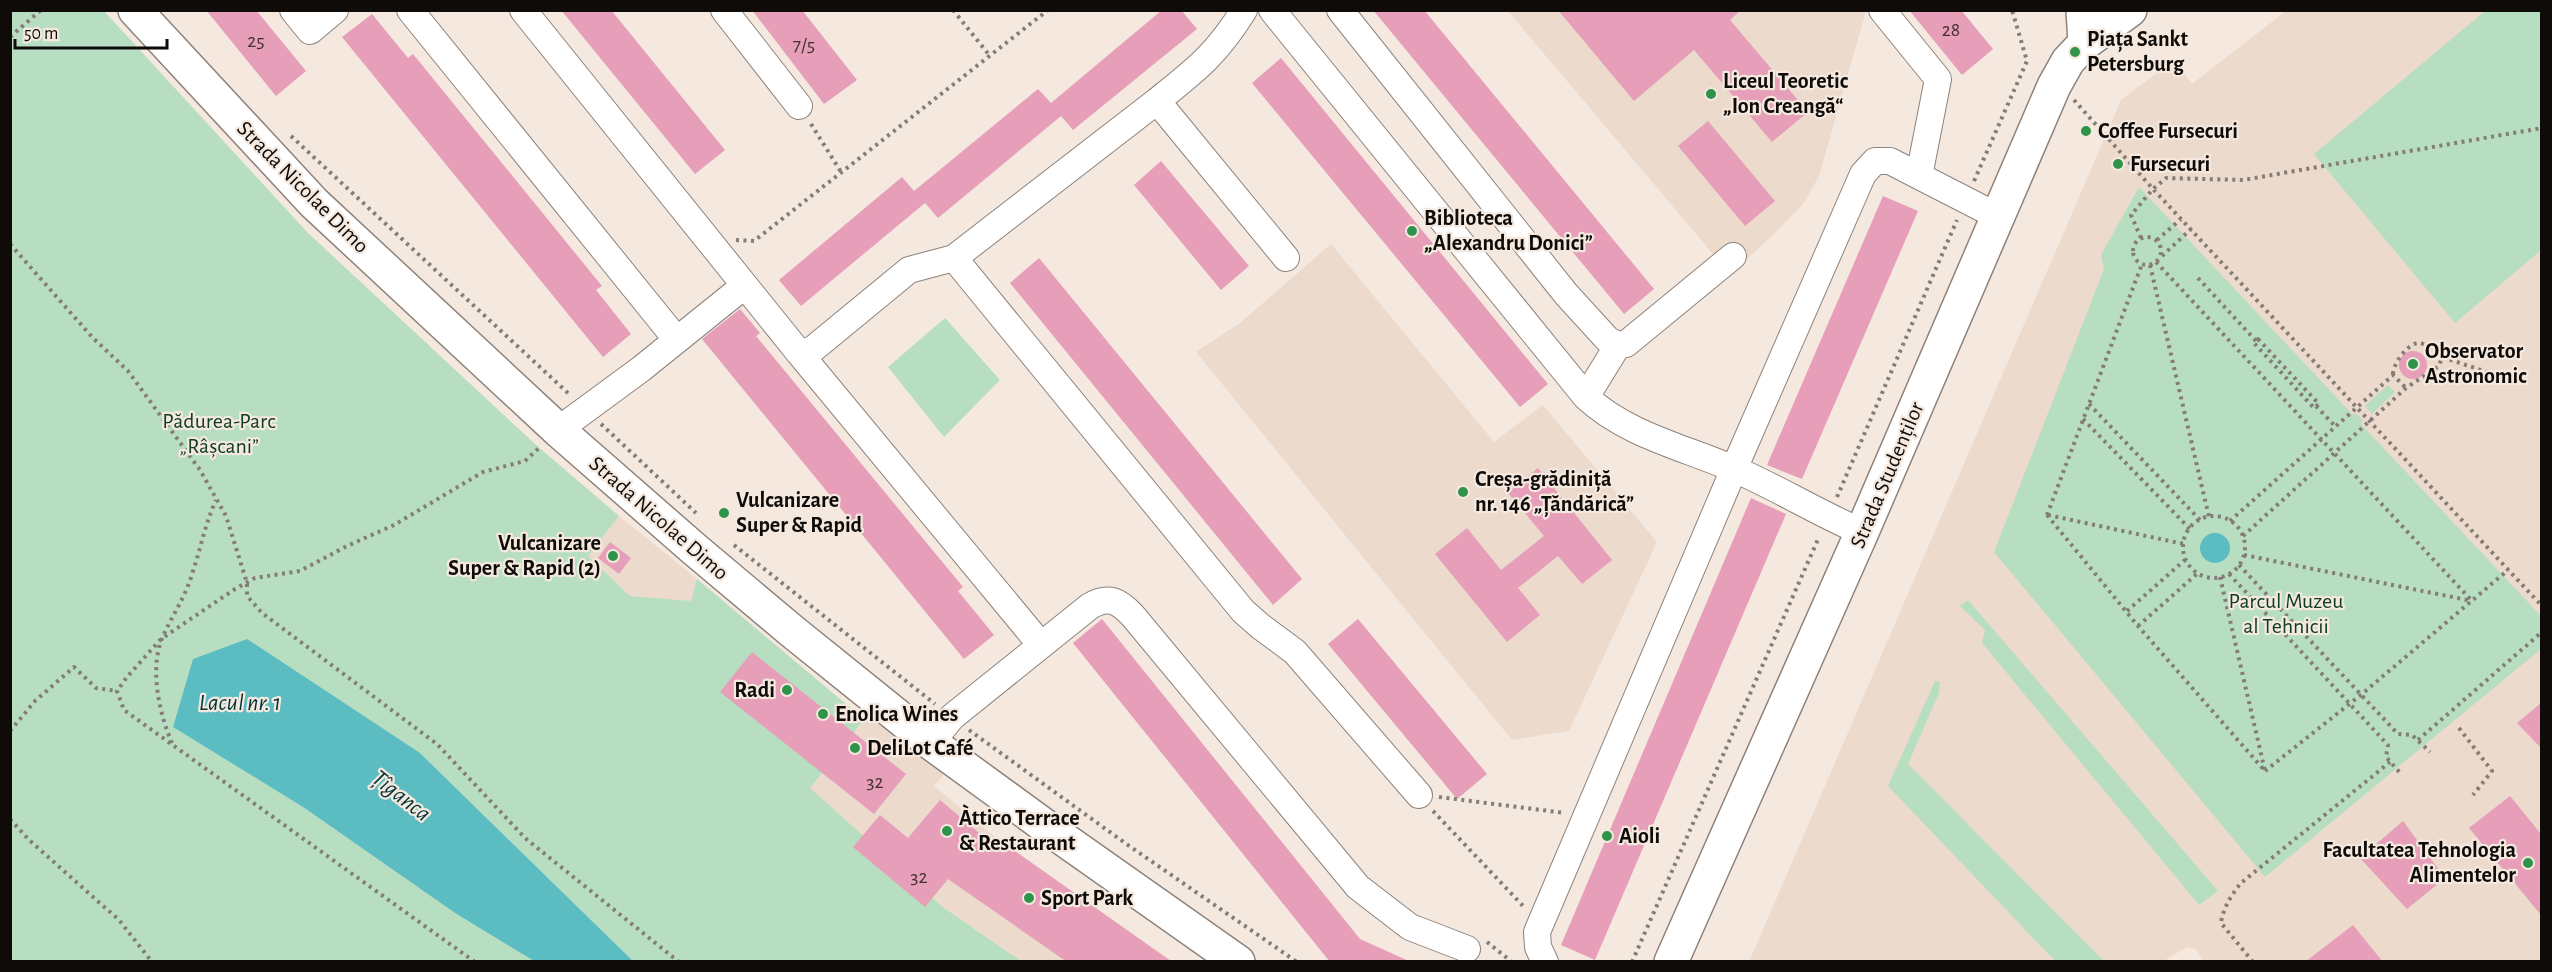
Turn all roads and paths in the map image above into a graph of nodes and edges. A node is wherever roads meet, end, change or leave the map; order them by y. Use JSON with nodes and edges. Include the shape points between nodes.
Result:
{"nodes":[{"id":1,"x":41,"y":10,"type":"edge"},
{"id":2,"x":135,"y":10,"type":"edge"},
{"id":3,"x":293,"y":10,"type":"edge"},
{"id":4,"x":336,"y":10,"type":"edge"},
{"id":5,"x":410,"y":10,"type":"edge"},
{"id":6,"x":523,"y":10,"type":"edge"},
{"id":7,"x":724,"y":10,"type":"edge"},
{"id":8,"x":953,"y":10,"type":"edge"},
{"id":9,"x":1048,"y":10,"type":"edge"},
{"id":10,"x":1244,"y":10,"type":"edge"},
{"id":11,"x":1272,"y":10,"type":"edge"},
{"id":12,"x":1340,"y":10,"type":"edge"},
{"id":13,"x":1882,"y":10,"type":"edge"},
{"id":14,"x":2012,"y":10,"type":"edge"},
{"id":15,"x":2083,"y":10,"type":"edge"},
{"id":16,"x":2130,"y":10,"type":"edge"},
{"id":17,"x":10,"y":37,"type":"edge"},
{"id":18,"x":2085,"y":44,"type":"junction"},
{"id":19,"x":990,"y":56,"type":"junction"},
{"id":20,"x":1157,"y":101,"type":"junction"},
{"id":21,"x":2077,"y":102,"type":"dead end"},
{"id":22,"x":799,"y":106,"type":"joint"},
{"id":23,"x":2541,"y":128,"type":"edge"},
{"id":24,"x":287,"y":132,"type":"dead end"},
{"id":25,"x":841,"y":172,"type":"junction"},
{"id":26,"x":1919,"y":176,"type":"junction"},
{"id":27,"x":2152,"y":189,"type":"junction"},
{"id":28,"x":1965,"y":201,"type":"junction"},
{"id":29,"x":1997,"y":216,"type":"junction"},
{"id":30,"x":2181,"y":219,"type":"junction"},
{"id":31,"x":2191,"y":229,"type":"junction"},
{"id":32,"x":705,"y":238,"type":"junction"},
{"id":33,"x":2140,"y":238,"type":"junction"},
{"id":34,"x":2157,"y":240,"type":"junction"},
{"id":35,"x":10,"y":244,"type":"edge"},
{"id":36,"x":1733,"y":256,"type":"dead end"},
{"id":37,"x":954,"y":258,"type":"junction"},
{"id":38,"x":1286,"y":258,"type":"dead end"},
{"id":39,"x":2158,"y":260,"type":"junction"},
{"id":40,"x":2142,"y":264,"type":"junction"},
{"id":41,"x":2150,"y":265,"type":"junction"},
{"id":42,"x":2198,"y":278,"type":"dead end"},
{"id":43,"x":744,"y":286,"type":"junction"},
{"id":44,"x":677,"y":340,"type":"junction"},
{"id":45,"x":1618,"y":345,"type":"junction"},
{"id":46,"x":800,"y":354,"type":"junction"},
{"id":47,"x":2442,"y":357,"type":"junction"},
{"id":48,"x":2393,"y":375,"type":"junction"},
{"id":49,"x":2520,"y":383,"type":"dead end"},
{"id":50,"x":2406,"y":388,"type":"junction"},
{"id":51,"x":1586,"y":396,"type":"junction"},
{"id":52,"x":2089,"y":404,"type":"junction"},
{"id":53,"x":2356,"y":408,"type":"junction"},
{"id":54,"x":585,"y":410,"type":"junction"},
{"id":55,"x":2083,"y":419,"type":"junction"},
{"id":56,"x":2369,"y":422,"type":"junction"},
{"id":57,"x":2336,"y":427,"type":"junction"},
{"id":58,"x":558,"y":430,"type":"junction"},
{"id":59,"x":2322,"y":438,"type":"junction"},
{"id":60,"x":2335,"y":453,"type":"junction"},
{"id":61,"x":1734,"y":469,"type":"junction"},
{"id":62,"x":217,"y":500,"type":"junction"},
{"id":63,"x":2047,"y":515,"type":"junction"},
{"id":64,"x":1828,"y":517,"type":"junction"},
{"id":65,"x":2209,"y":517,"type":"junction"},
{"id":66,"x":702,"y":519,"type":"dead end"},
{"id":67,"x":2200,"y":520,"type":"junction"},
{"id":68,"x":2230,"y":520,"type":"junction"},
{"id":69,"x":2190,"y":529,"type":"junction"},
{"id":70,"x":1862,"y":532,"type":"junction"},
{"id":71,"x":2243,"y":536,"type":"junction"},
{"id":72,"x":729,"y":541,"type":"dead end"},
{"id":73,"x":2184,"y":544,"type":"junction"},
{"id":74,"x":2244,"y":555,"type":"junction"},
{"id":75,"x":2186,"y":559,"type":"junction"},
{"id":76,"x":2239,"y":565,"type":"junction"},
{"id":77,"x":2508,"y":570,"type":"junction"},
{"id":78,"x":2198,"y":573,"type":"junction"},
{"id":79,"x":2229,"y":574,"type":"junction"},
{"id":80,"x":2220,"y":577,"type":"junction"},
{"id":81,"x":247,"y":583,"type":"junction"},
{"id":82,"x":2472,"y":602,"type":"junction"},
{"id":83,"x":2541,"y":606,"type":"edge"},
{"id":84,"x":2127,"y":611,"type":"junction"},
{"id":85,"x":2138,"y":626,"type":"junction"},
{"id":86,"x":2541,"y":632,"type":"edge"},
{"id":87,"x":161,"y":639,"type":"junction"},
{"id":88,"x":1041,"y":645,"type":"junction"},
{"id":89,"x":117,"y":691,"type":"junction"},
{"id":90,"x":2362,"y":694,"type":"junction"},
{"id":91,"x":2350,"y":704,"type":"junction"},
{"id":92,"x":952,"y":717,"type":"junction"},
{"id":93,"x":2459,"y":728,"type":"dead end"},
{"id":94,"x":10,"y":731,"type":"edge"},
{"id":95,"x":2418,"y":740,"type":"junction"},
{"id":96,"x":931,"y":742,"type":"junction"},
{"id":97,"x":173,"y":745,"type":"junction"},
{"id":98,"x":2430,"y":752,"type":"dead end"},
{"id":99,"x":2390,"y":762,"type":"junction"},
{"id":100,"x":2265,"y":771,"type":"junction"},
{"id":101,"x":2402,"y":775,"type":"dead end"},
{"id":102,"x":1419,"y":795,"type":"junction"},
{"id":103,"x":2473,"y":795,"type":"dead end"},
{"id":104,"x":1587,"y":815,"type":"junction"},
{"id":105,"x":10,"y":819,"type":"edge"},
{"id":106,"x":1540,"y":925,"type":"junction"},
{"id":107,"x":1467,"y":949,"type":"dead end"},
{"id":108,"x":152,"y":962,"type":"edge"},
{"id":109,"x":475,"y":962,"type":"edge"},
{"id":110,"x":679,"y":962,"type":"edge"},
{"id":111,"x":1238,"y":962,"type":"edge"},
{"id":112,"x":1298,"y":962,"type":"edge"},
{"id":113,"x":1545,"y":962,"type":"edge"},
{"id":114,"x":1632,"y":962,"type":"edge"},
{"id":115,"x":1671,"y":962,"type":"edge"},
{"id":116,"x":2253,"y":962,"type":"edge"}],
"edges":[{"from":1,"to":17,"type":"path"},
{"from":2,"to":58,"type":"main road","name":"Strada Nicolae Dimo","via":[[314,203]]},
{"from":3,"to":4,"type":"lane","via":[[310,31]]},
{"from":5,"to":44,"type":"lane"},
{"from":6,"to":32,"type":"lane"},
{"from":7,"to":22,"type":"lane"},
{"from":8,"to":19,"type":"path"},
{"from":9,"to":19,"type":"path"},
{"from":10,"to":20,"type":"lane","via":[[1215,52]]},
{"from":11,"to":51,"type":"lane"},
{"from":12,"to":45,"type":"lane","via":[[1566,294],[1597,329]]},
{"from":13,"to":26,"type":"lane","via":[[1938,79]]},
{"from":14,"to":28,"type":"path","via":[[2027,61]]},
{"from":15,"to":18,"type":"main road"},
{"from":16,"to":18,"type":"main road","name":"Strada Studenților"},
{"from":18,"to":29,"type":"main road","name":"Strada Studenților","via":[[2068,61],[2054,86]]},
{"from":19,"to":25,"type":"path"},
{"from":20,"to":37,"type":"lane"},
{"from":20,"to":38,"type":"lane"},
{"from":21,"to":27,"type":"path"},
{"from":22,"to":25,"type":"path"},
{"from":23,"to":27,"type":"path","via":[[2243,180],[2166,178]]},
{"from":24,"to":54,"type":"path"},
{"from":25,"to":32,"type":"path","via":[[754,241]]},
{"from":26,"to":28,"type":"lane"},
{"from":26,"to":61,"type":"lane","via":[[1890,161],[1875,161],[1863,174]]},
{"from":27,"to":30,"type":"path"},
{"from":27,"to":33,"type":"path","via":[[2131,215]]},
{"from":28,"to":29,"type":"lane"},
{"from":28,"to":64,"type":"path"},
{"from":29,"to":70,"type":"main road","name":"Strada Studenților"},
{"from":30,"to":31,"type":"path"},
{"from":30,"to":34,"type":"path"},
{"from":31,"to":39,"type":"path"},
{"from":31,"to":53,"type":"path"},
{"from":32,"to":43,"type":"lane"},
{"from":33,"to":34,"type":"path"},
{"from":33,"to":40,"type":"path","via":[[2133,254]]},
{"from":34,"to":39,"type":"path","via":[[2162,249]]},
{"from":35,"to":62,"type":"path","via":[[92,337],[128,371],[200,470]]},
{"from":36,"to":45,"type":"lane","via":[[1626,344]]},
{"from":37,"to":46,"type":"lane","via":[[909,270],[813,349]]},
{"from":37,"to":102,"type":"lane","via":[[1244,611],[1295,652]]},
{"from":39,"to":41,"type":"path"},
{"from":39,"to":59,"type":"path"},
{"from":40,"to":41,"type":"path"},
{"from":40,"to":52,"type":"path"},
{"from":41,"to":65,"type":"path"},
{"from":42,"to":57,"type":"path","via":[[2314,408]]},
{"from":43,"to":44,"type":"lane"},
{"from":43,"to":46,"type":"lane"},
{"from":44,"to":54,"type":"lane"},
{"from":45,"to":51,"type":"lane"},
{"from":46,"to":88,"type":"lane"},
{"from":47,"to":48,"type":"path","via":[[2438,350],[2419,343],[2410,346],[2393,369]]},
{"from":47,"to":49,"type":"path"},
{"from":47,"to":50,"type":"path","via":[[2439,366]]},
{"from":48,"to":50,"type":"path"},
{"from":48,"to":53,"type":"path"},
{"from":50,"to":56,"type":"path"},
{"from":51,"to":61,"type":"lane","via":[[1605,413],[1636,431]]},
{"from":52,"to":55,"type":"path"},
{"from":52,"to":67,"type":"path"},
{"from":53,"to":56,"type":"path"},
{"from":53,"to":57,"type":"path"},
{"from":54,"to":58,"type":"lane"},
{"from":54,"to":66,"type":"path"},
{"from":55,"to":63,"type":"path"},
{"from":55,"to":69,"type":"path"},
{"from":56,"to":60,"type":"path"},
{"from":56,"to":77,"type":"path"},
{"from":57,"to":59,"type":"path"},
{"from":58,"to":81,"type":"path","via":[[525,461],[483,472],[394,525],[300,571],[255,578]]},
{"from":58,"to":96,"type":"main road","name":"Strada Nicolae Dimo","via":[[793,632]]},
{"from":59,"to":60,"type":"path"},
{"from":59,"to":68,"type":"path"},
{"from":60,"to":71,"type":"path"},
{"from":60,"to":82,"type":"path"},
{"from":61,"to":64,"type":"lane"},
{"from":61,"to":104,"type":"lane"},
{"from":62,"to":81,"type":"path","via":[[226,516]]},
{"from":62,"to":87,"type":"path","via":[[192,575]]},
{"from":63,"to":73,"type":"path"},
{"from":63,"to":84,"type":"path"},
{"from":64,"to":70,"type":"lane"},
{"from":64,"to":114,"type":"path"},
{"from":65,"to":67,"type":"path"},
{"from":65,"to":68,"type":"path"},
{"from":67,"to":69,"type":"path"},
{"from":68,"to":71,"type":"path"},
{"from":69,"to":73,"type":"path"},
{"from":70,"to":115,"type":"main road","name":"Strada Studenților"},
{"from":71,"to":74,"type":"path"},
{"from":72,"to":92,"type":"path"},
{"from":73,"to":75,"type":"path"},
{"from":74,"to":76,"type":"path"},
{"from":74,"to":82,"type":"path"},
{"from":75,"to":78,"type":"path"},
{"from":75,"to":84,"type":"path"},
{"from":76,"to":79,"type":"path"},
{"from":76,"to":90,"type":"path"},
{"from":77,"to":82,"type":"path"},
{"from":77,"to":83,"type":"path"},
{"from":78,"to":80,"type":"path"},
{"from":78,"to":85,"type":"path"},
{"from":79,"to":80,"type":"path"},
{"from":79,"to":91,"type":"path"},
{"from":80,"to":100,"type":"path"},
{"from":81,"to":87,"type":"path"},
{"from":81,"to":110,"type":"path","via":[[247,596],[262,613],[437,744],[525,838]]},
{"from":82,"to":90,"type":"path"},
{"from":84,"to":85,"type":"path"},
{"from":85,"to":100,"type":"path"},
{"from":86,"to":95,"type":"path"},
{"from":87,"to":89,"type":"path"},
{"from":87,"to":97,"type":"path","via":[[158,697],[162,720]]},
{"from":88,"to":92,"type":"lane"},
{"from":88,"to":107,"type":"lane","via":[[1097,602],[1112,599],[1122,604],[1358,887],[1410,927]]},
{"from":89,"to":94,"type":"path","via":[[96,688],[74,667],[35,701]]},
{"from":89,"to":97,"type":"path","via":[[124,710]]},
{"from":90,"to":91,"type":"path"},
{"from":90,"to":95,"type":"path","via":[[2398,734],[2412,735]]},
{"from":91,"to":99,"type":"path","via":[[2388,745],[2386,757]]},
{"from":91,"to":100,"type":"path"},
{"from":92,"to":96,"type":"lane"},
{"from":92,"to":112,"type":"path","via":[[1033,779]]},
{"from":93,"to":103,"type":"path","via":[[2492,771]]},
{"from":95,"to":98,"type":"path"},
{"from":96,"to":111,"type":"main road","name":"Strada Nicolae Dimo"},
{"from":97,"to":109,"type":"path"},
{"from":99,"to":101,"type":"path"},
{"from":99,"to":116,"type":"path","via":[[2234,892],[2221,923]]},
{"from":102,"to":104,"type":"path"},
{"from":102,"to":106,"type":"path"},
{"from":104,"to":106,"type":"lane"},
{"from":105,"to":108,"type":"path","via":[[119,920]]},
{"from":106,"to":113,"type":"lane","via":[[1538,947]]}]}
